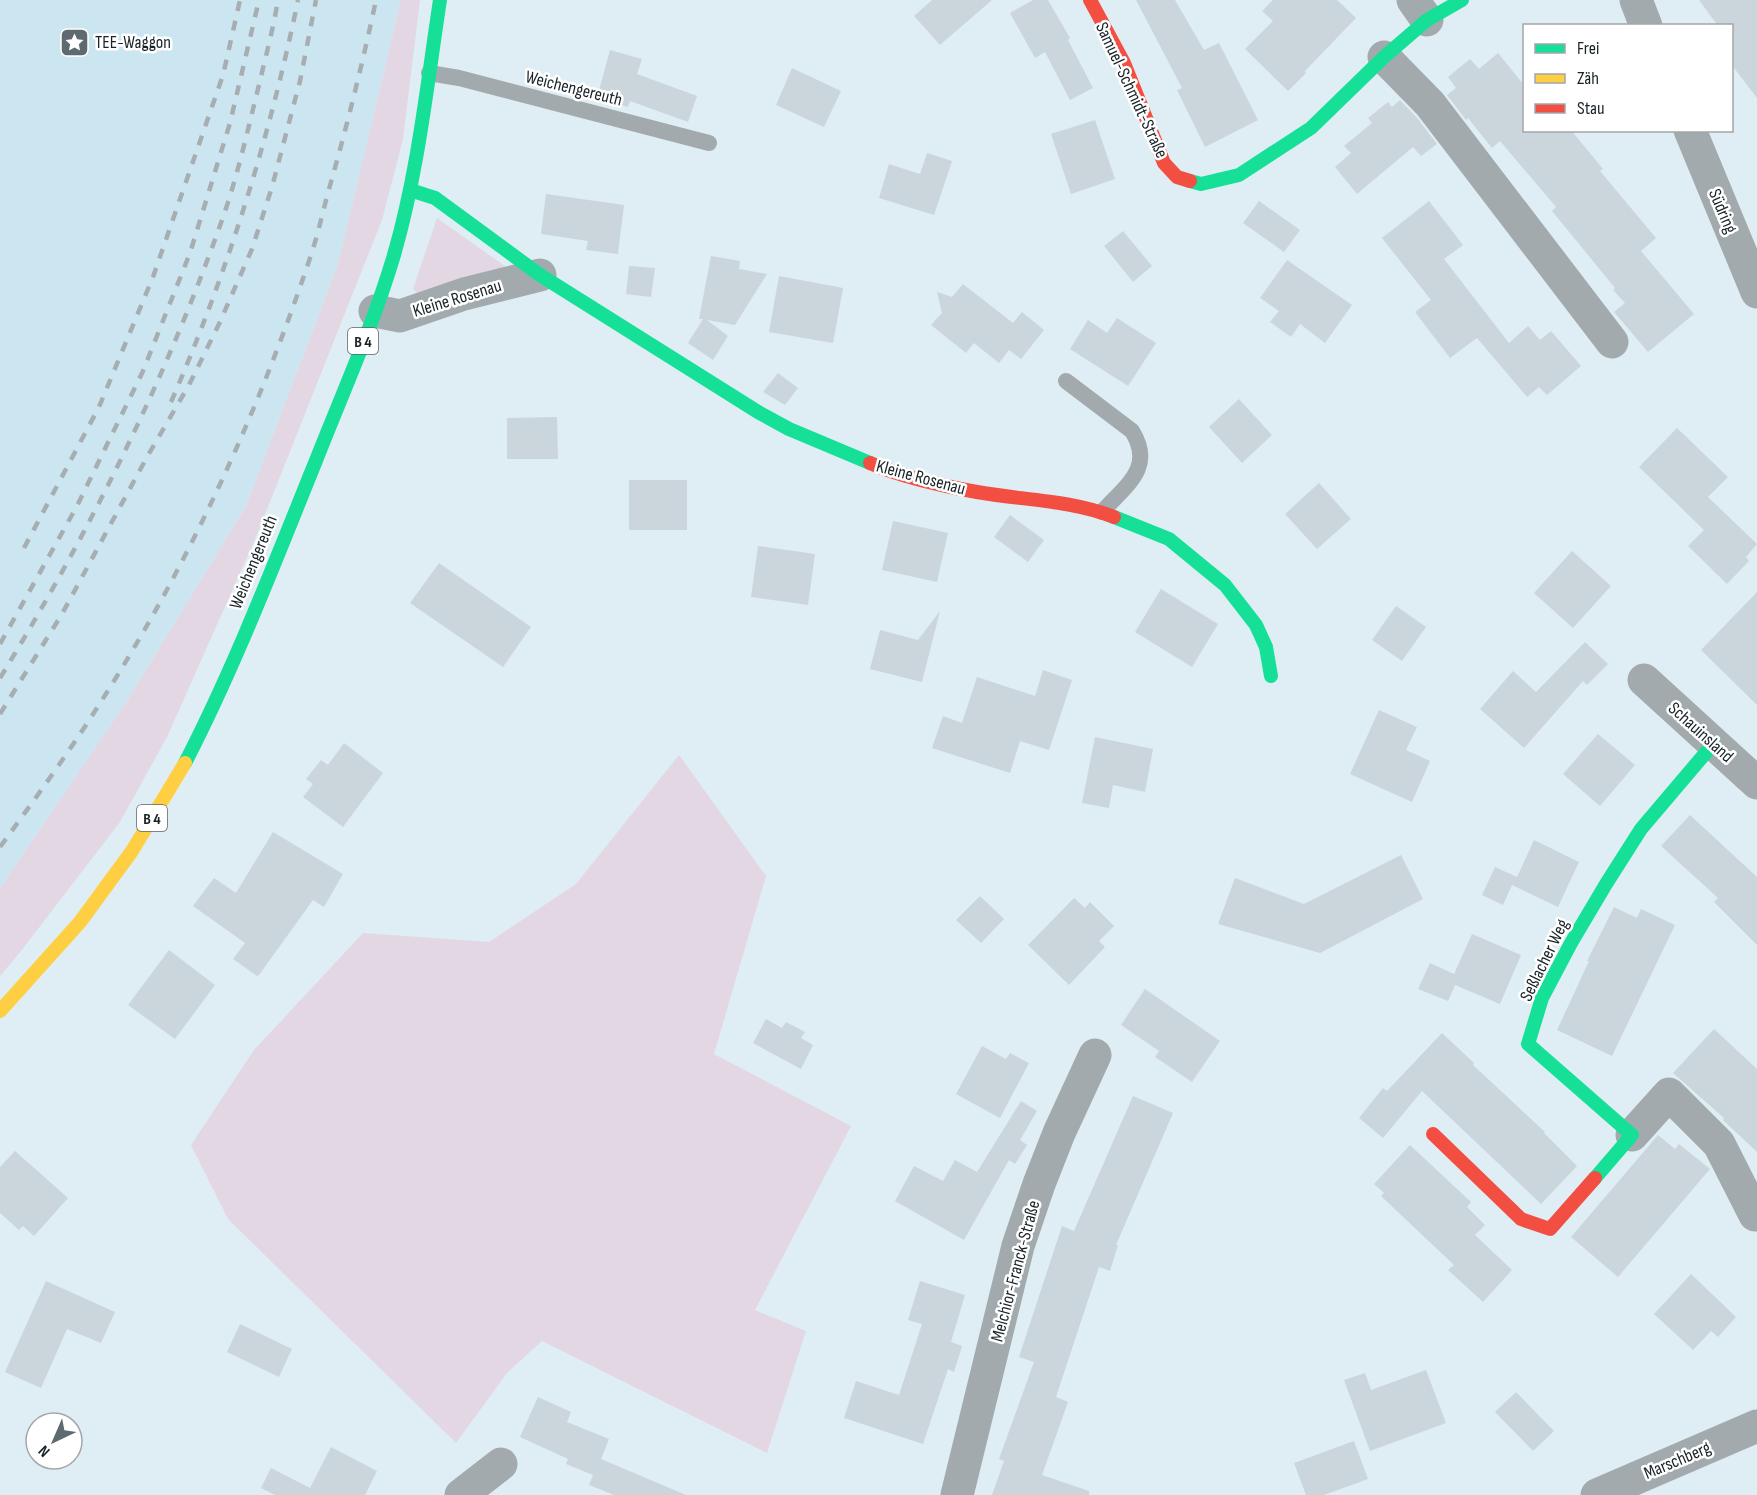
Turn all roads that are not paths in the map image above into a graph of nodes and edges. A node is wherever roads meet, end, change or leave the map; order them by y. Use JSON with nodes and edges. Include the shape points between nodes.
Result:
{"nodes":[{"id":1,"x":441,"y":0,"type":"edge"},
{"id":2,"x":1090,"y":0,"type":"edge"},
{"id":3,"x":1462,"y":0,"type":"edge"},
{"id":4,"x":1636,"y":0,"type":"edge"},
{"id":5,"x":1420,"y":10,"type":"edge"},
{"id":6,"x":1645,"y":24,"type":"edge"},
{"id":7,"x":1384,"y":57,"type":"junction"},
{"id":8,"x":429,"y":73,"type":"junction"},
{"id":9,"x":1691,"y":132,"type":"edge"},
{"id":10,"x":709,"y":143,"type":"dead end"},
{"id":11,"x":410,"y":190,"type":"junction"},
{"id":12,"x":540,"y":275,"type":"junction"},
{"id":13,"x":1757,"y":292,"type":"edge"},
{"id":14,"x":375,"y":311,"type":"junction"},
{"id":15,"x":1612,"y":342,"type":"dead end"},
{"id":16,"x":1066,"y":381,"type":"dead end"},
{"id":17,"x":1102,"y":512,"type":"junction"},
{"id":18,"x":1271,"y":676,"type":"dead end"},
{"id":19,"x":1644,"y":680,"type":"dead end"},
{"id":20,"x":1714,"y":744,"type":"junction"},
{"id":21,"x":1757,"y":783,"type":"edge"},
{"id":22,"x":0,"y":1011,"type":"edge"},
{"id":23,"x":1095,"y":1055,"type":"dead end"},
{"id":24,"x":1433,"y":1134,"type":"dead end"},
{"id":25,"x":1632,"y":1135,"type":"junction"},
{"id":26,"x":1755,"y":1215,"type":"dead end"},
{"id":27,"x":1757,"y":1426,"type":"edge"},
{"id":28,"x":501,"y":1464,"type":"dead end"},
{"id":29,"x":461,"y":1495,"type":"edge"},
{"id":30,"x":957,"y":1495,"type":"edge"},
{"id":31,"x":1597,"y":1495,"type":"edge"}],
"edges":[{"from":1,"to":8,"type":"street","name":"Weichengereuth","number":"B 4"},
{"from":2,"to":7,"type":"street","name":"Samuel-Schmidt-Straße","via":[[1124,63],[1164,163],[1177,177],[1201,184],[1239,175],[1311,128]]},
{"from":3,"to":5,"type":"street","name":"Samuel-Schmidt-Straße"},
{"from":4,"to":6,"type":"street"},
{"from":5,"to":7,"type":"street","name":"Samuel-Schmidt-Straße"},
{"from":7,"to":15,"type":"street","via":[[1431,104]]},
{"from":8,"to":10,"type":"lane","name":"Weichengereuth"},
{"from":8,"to":11,"type":"street","name":"Weichengereuth","number":"B 4"},
{"from":9,"to":13,"type":"street","name":"Südring"},
{"from":11,"to":12,"type":"street","name":"Kleine Rosenau","via":[[435,198]]},
{"from":11,"to":14,"type":"street","name":"Weichengereuth","number":"B 4"},
{"from":12,"to":14,"type":"street","name":"Kleine Rosenau","via":[[464,294],[400,316]]},
{"from":12,"to":17,"type":"street","name":"Kleine Rosenau","via":[[758,412],[888,471],[977,492]]},
{"from":14,"to":22,"type":"street","name":"Weichengereuth","number":"B 4","via":[[261,598],[180,773],[132,851],[80,922]]},
{"from":16,"to":17,"type":"lane","via":[[1132,431],[1139,442],[1141,463],[1136,474]]},
{"from":17,"to":18,"type":"street","name":"Kleine Rosenau","via":[[1169,539],[1225,585],[1256,625],[1266,647]]},
{"from":19,"to":20,"type":"street","name":"Schauinsland"},
{"from":20,"to":21,"type":"street","name":"Schauinsland"},
{"from":20,"to":25,"type":"street","name":"Seßlacher Weg","via":[[1641,829],[1606,884],[1542,998],[1528,1044]]},
{"from":23,"to":30,"type":"street","name":"Melchior-Franck-Straße","via":[[1051,1154],[1018,1246]]},
{"from":24,"to":25,"type":"street","via":[[1521,1219],[1550,1229]]},
{"from":25,"to":26,"type":"street","via":[[1669,1094],[1719,1144]]},
{"from":27,"to":31,"type":"street","name":"Marschberg"},
{"from":28,"to":29,"type":"street"}]}
